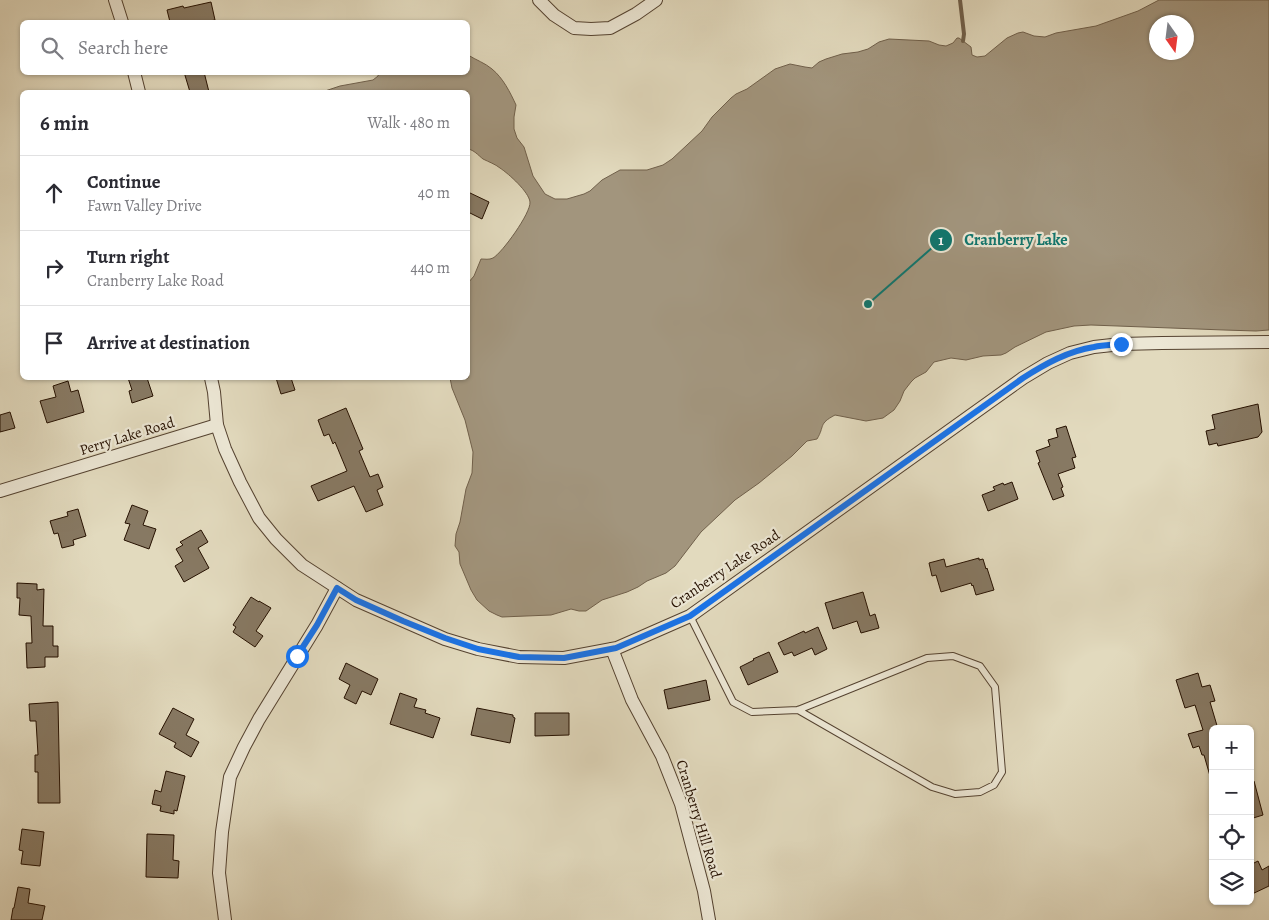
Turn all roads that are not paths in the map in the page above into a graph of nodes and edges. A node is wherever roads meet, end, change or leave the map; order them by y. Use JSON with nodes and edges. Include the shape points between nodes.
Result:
{"nodes":[{"id":1,"x":116,"y":0,"type":"edge"},
{"id":2,"x":538,"y":0,"type":"edge"},
{"id":3,"x":656,"y":0,"type":"edge"},
{"id":4,"x":121,"y":20,"type":"edge"},
{"id":5,"x":135,"y":75,"type":"edge"},
{"id":6,"x":138,"y":90,"type":"edge"},
{"id":7,"x":1269,"y":342,"type":"edge"},
{"id":8,"x":211,"y":380,"type":"edge"},
{"id":9,"x":217,"y":425,"type":"junction"},
{"id":10,"x":0,"y":491,"type":"edge"},
{"id":11,"x":337,"y":588,"type":"junction"},
{"id":12,"x":690,"y":616,"type":"junction"},
{"id":13,"x":612,"y":649,"type":"junction"},
{"id":14,"x":798,"y":710,"type":"junction"},
{"id":15,"x":226,"y":920,"type":"edge"},
{"id":16,"x":709,"y":920,"type":"edge"}],
"edges":[{"from":1,"to":4,"type":"street"},
{"from":2,"to":3,"type":"street","via":[[574,28],[591,29],[610,28]]},
{"from":5,"to":6,"type":"street"},
{"from":7,"to":12,"type":"street","name":"Cranberry Lake Road","via":[[1121,344],[1070,353],[1048,363]]},
{"from":8,"to":9,"type":"street"},
{"from":9,"to":10,"type":"street","name":"Perry Lake Road"},
{"from":9,"to":11,"type":"street","name":"Cranberry Lake Road","via":[[225,449],[259,518],[302,565]]},
{"from":11,"to":13,"type":"street","name":"Cranberry Lake Road","via":[[403,621],[478,649],[519,657],[564,658]]},
{"from":11,"to":15,"type":"street","via":[[244,747],[230,778],[220,873]]},
{"from":12,"to":13,"type":"street","name":"Cranberry Lake Road"},
{"from":12,"to":14,"type":"lane","via":[[733,702],[752,712]]},
{"from":13,"to":16,"type":"street","name":"Cranberry Hill Road","via":[[681,804]]},
{"from":14,"to":14,"type":"lane","via":[[927,658],[952,656],[980,666],[994,687],[1002,772],[994,785],[980,792],[955,794],[932,788]]}]}
